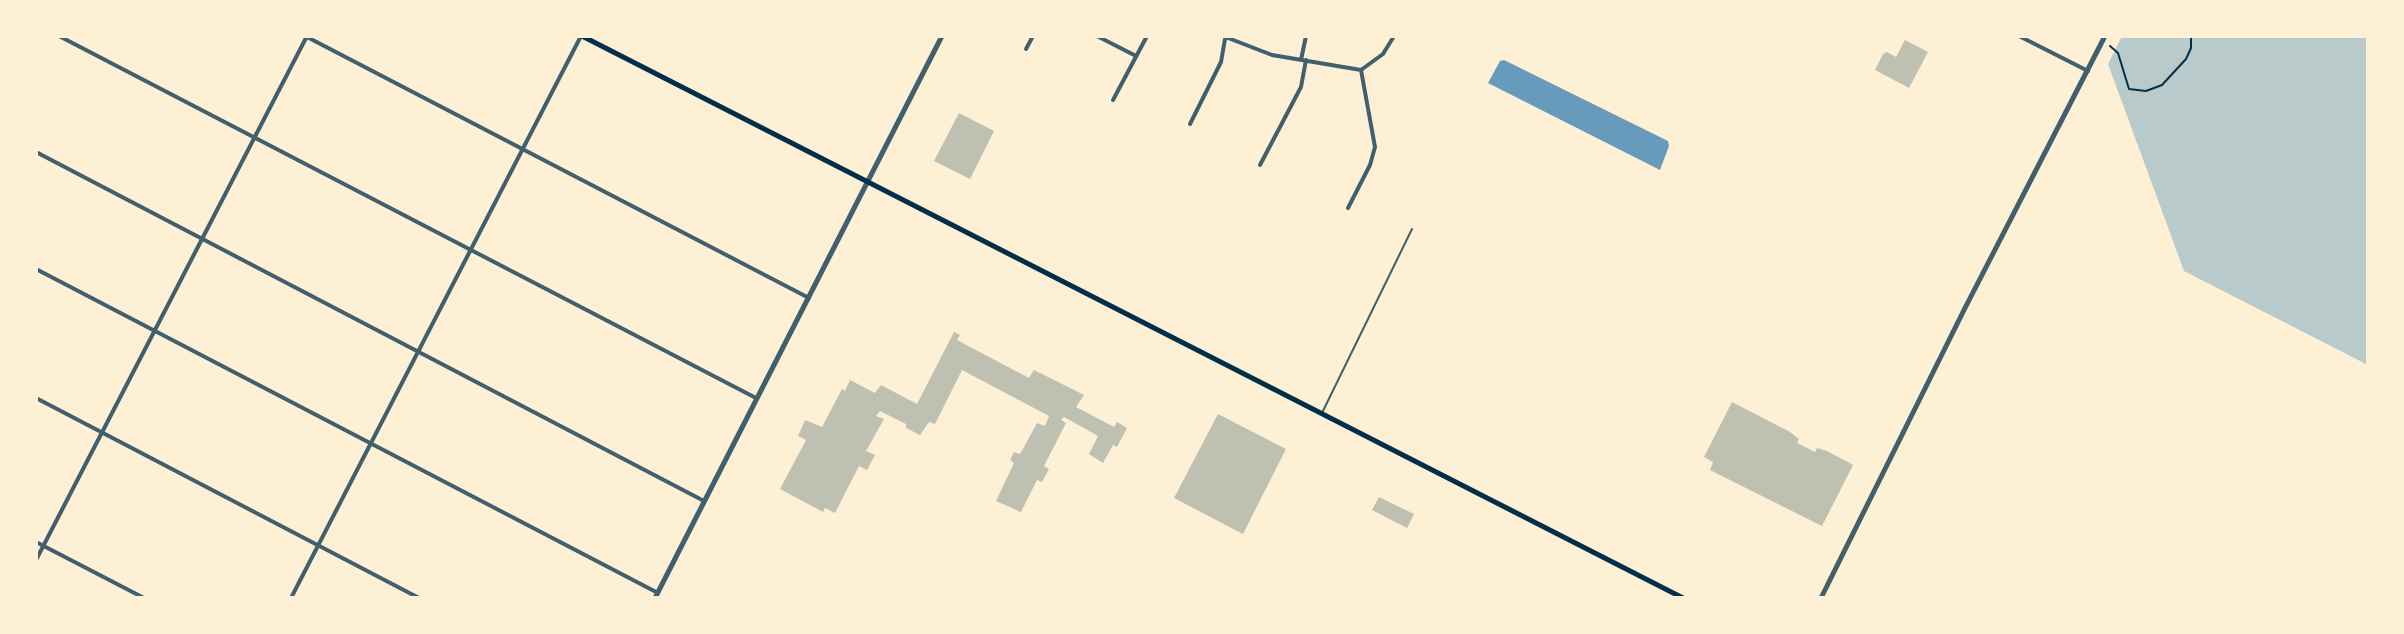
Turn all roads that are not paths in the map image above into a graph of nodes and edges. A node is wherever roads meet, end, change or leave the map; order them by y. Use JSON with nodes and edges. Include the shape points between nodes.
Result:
{"nodes":[{"id":1,"x":59,"y":36,"type":"edge"},
{"id":2,"x":306,"y":36,"type":"edge"},
{"id":3,"x":582,"y":36,"type":"edge"},
{"id":4,"x":942,"y":36,"type":"edge"},
{"id":5,"x":1033,"y":36,"type":"edge"},
{"id":6,"x":1097,"y":36,"type":"edge"},
{"id":7,"x":1147,"y":36,"type":"edge"},
{"id":8,"x":1225,"y":36,"type":"edge"},
{"id":9,"x":1306,"y":36,"type":"edge"},
{"id":10,"x":1394,"y":36,"type":"edge"},
{"id":11,"x":2019,"y":36,"type":"edge"},
{"id":12,"x":2104,"y":38,"type":"edge"},
{"id":13,"x":1026,"y":49,"type":"dead end"},
{"id":14,"x":1136,"y":56,"type":"junction"},
{"id":15,"x":1304,"y":60,"type":"junction"},
{"id":16,"x":1361,"y":70,"type":"junction"},
{"id":17,"x":2088,"y":71,"type":"junction"},
{"id":18,"x":1113,"y":100,"type":"dead end"},
{"id":19,"x":1190,"y":124,"type":"dead end"},
{"id":20,"x":253,"y":135,"type":"junction"},
{"id":21,"x":523,"y":148,"type":"junction"},
{"id":22,"x":36,"y":152,"type":"edge"},
{"id":23,"x":1260,"y":165,"type":"dead end"},
{"id":24,"x":868,"y":182,"type":"junction"},
{"id":25,"x":1348,"y":208,"type":"dead end"},
{"id":26,"x":1412,"y":229,"type":"dead end"},
{"id":27,"x":202,"y":237,"type":"junction"},
{"id":28,"x":470,"y":250,"type":"junction"},
{"id":29,"x":36,"y":269,"type":"edge"},
{"id":30,"x":809,"y":298,"type":"junction"},
{"id":31,"x":153,"y":330,"type":"junction"},
{"id":32,"x":417,"y":350,"type":"junction"},
{"id":33,"x":36,"y":398,"type":"edge"},
{"id":34,"x":757,"y":399,"type":"junction"},
{"id":35,"x":1322,"y":414,"type":"junction"},
{"id":36,"x":101,"y":432,"type":"junction"},
{"id":37,"x":370,"y":442,"type":"junction"},
{"id":38,"x":705,"y":501,"type":"junction"},
{"id":39,"x":36,"y":542,"type":"edge"},
{"id":40,"x":318,"y":545,"type":"junction"},
{"id":41,"x":43,"y":546,"type":"junction"},
{"id":42,"x":36,"y":560,"type":"edge"},
{"id":43,"x":657,"y":596,"type":"edge"},
{"id":44,"x":144,"y":598,"type":"edge"},
{"id":45,"x":291,"y":598,"type":"edge"},
{"id":46,"x":419,"y":598,"type":"edge"},
{"id":47,"x":1683,"y":598,"type":"edge"},
{"id":48,"x":1821,"y":598,"type":"edge"}],
"edges":[{"from":1,"to":20,"type":"street"},
{"from":2,"to":20,"type":"street"},
{"from":2,"to":21,"type":"street"},
{"from":3,"to":21,"type":"street"},
{"from":3,"to":24,"type":"main road"},
{"from":4,"to":24,"type":"street"},
{"from":5,"to":13,"type":"street"},
{"from":6,"to":14,"type":"street"},
{"from":7,"to":14,"type":"street"},
{"from":8,"to":15,"type":"street","via":[[1272,55]]},
{"from":8,"to":19,"type":"street","via":[[1221,62]]},
{"from":9,"to":15,"type":"street"},
{"from":10,"to":16,"type":"street","via":[[1383,54]]},
{"from":11,"to":17,"type":"street"},
{"from":12,"to":17,"type":"street"},
{"from":14,"to":18,"type":"street"},
{"from":15,"to":16,"type":"street"},
{"from":15,"to":23,"type":"street","via":[[1301,87]]},
{"from":16,"to":25,"type":"street","via":[[1375,147]]},
{"from":17,"to":48,"type":"street"},
{"from":20,"to":27,"type":"street"},
{"from":20,"to":28,"type":"street"},
{"from":21,"to":28,"type":"street"},
{"from":21,"to":30,"type":"street"},
{"from":22,"to":27,"type":"street"},
{"from":24,"to":30,"type":"street"},
{"from":24,"to":35,"type":"main road"},
{"from":26,"to":35,"type":"lane"},
{"from":27,"to":31,"type":"street"},
{"from":27,"to":32,"type":"street"},
{"from":28,"to":32,"type":"street"},
{"from":28,"to":34,"type":"street"},
{"from":29,"to":31,"type":"street"},
{"from":30,"to":34,"type":"street"},
{"from":31,"to":36,"type":"street"},
{"from":31,"to":37,"type":"street"},
{"from":32,"to":37,"type":"street"},
{"from":32,"to":38,"type":"street"},
{"from":33,"to":36,"type":"street"},
{"from":34,"to":38,"type":"street"},
{"from":35,"to":47,"type":"main road"},
{"from":36,"to":40,"type":"street"},
{"from":36,"to":41,"type":"street"},
{"from":37,"to":40,"type":"street"},
{"from":37,"to":43,"type":"street"},
{"from":38,"to":43,"type":"street"},
{"from":39,"to":41,"type":"street"},
{"from":40,"to":45,"type":"street"},
{"from":40,"to":46,"type":"street"},
{"from":41,"to":42,"type":"street"},
{"from":41,"to":44,"type":"street"}]}
